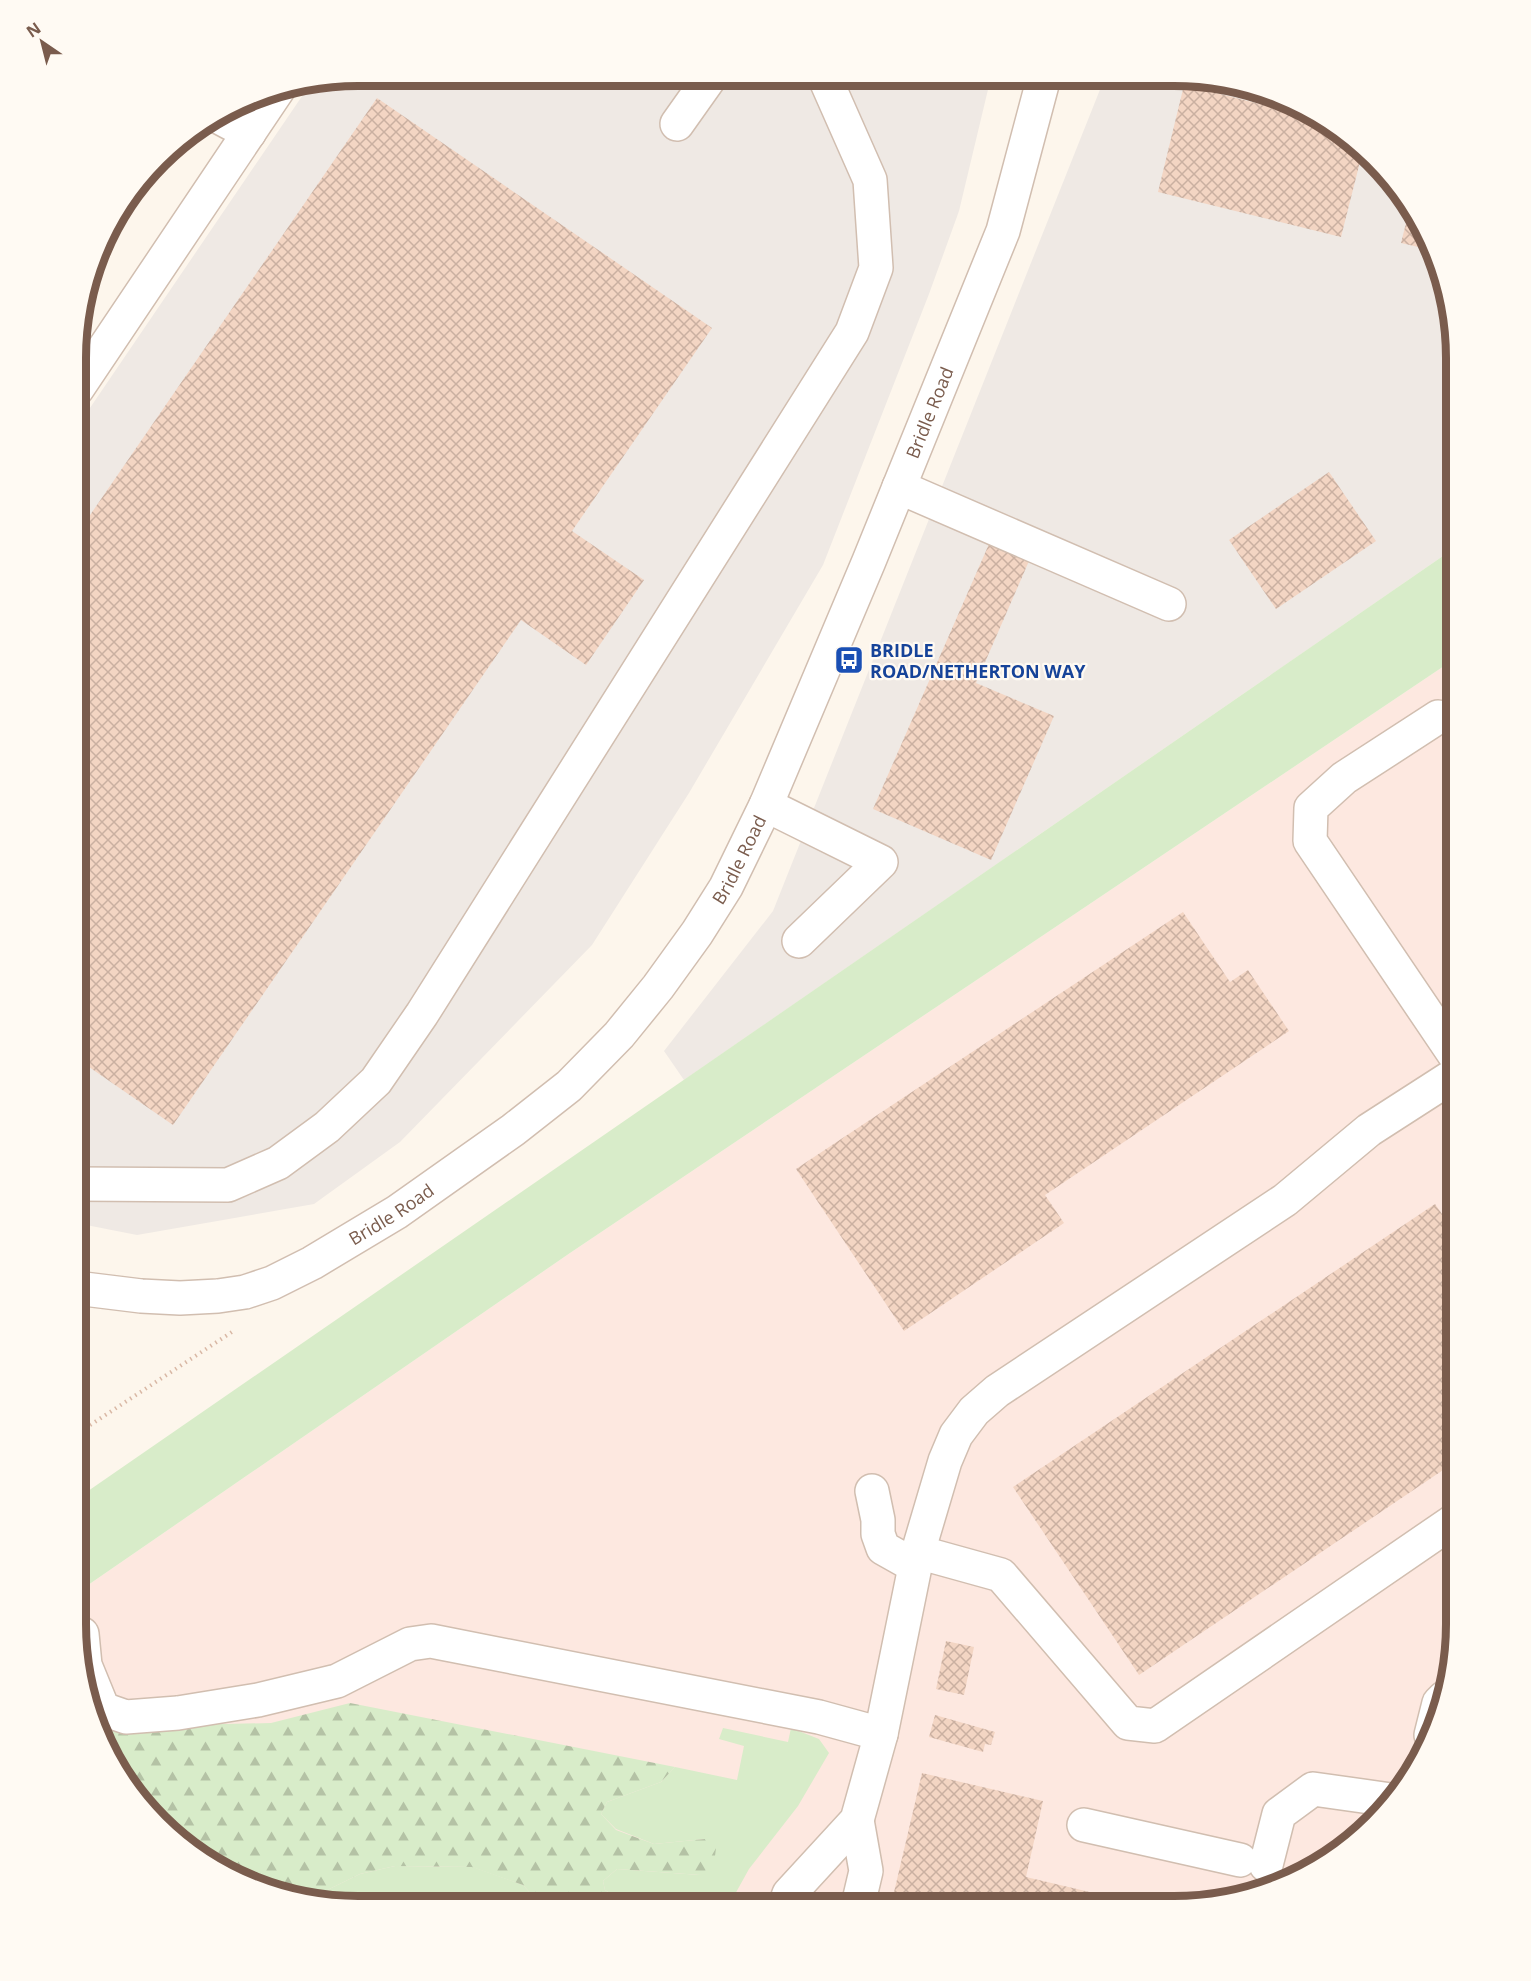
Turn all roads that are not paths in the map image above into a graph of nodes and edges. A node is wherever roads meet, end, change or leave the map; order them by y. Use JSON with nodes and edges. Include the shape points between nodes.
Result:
{"nodes":[{"id":1,"x":704,"y":86,"type":"edge"},
{"id":2,"x":828,"y":86,"type":"edge"},
{"id":3,"x":1042,"y":86,"type":"edge"},
{"id":4,"x":271,"y":100,"type":"edge"},
{"id":5,"x":225,"y":120,"type":"edge"},
{"id":6,"x":677,"y":124,"type":"dead end"},
{"id":7,"x":249,"y":133,"type":"junction"},
{"id":8,"x":86,"y":376,"type":"edge"},
{"id":9,"x":899,"y":487,"type":"junction"},
{"id":10,"x":1169,"y":604,"type":"dead end"},
{"id":11,"x":1438,"y":717,"type":"dead end"},
{"id":12,"x":766,"y":805,"type":"junction"},
{"id":13,"x":799,"y":941,"type":"dead end"},
{"id":14,"x":1446,"y":1042,"type":"edge"},
{"id":15,"x":1446,"y":1080,"type":"edge"},
{"id":16,"x":86,"y":1184,"type":"edge"},
{"id":17,"x":86,"y":1289,"type":"edge"},
{"id":18,"x":872,"y":1491,"type":"dead end"},
{"id":19,"x":1446,"y":1526,"type":"edge"},
{"id":20,"x":916,"y":1559,"type":"junction"},
{"id":21,"x":92,"y":1683,"type":"edge"},
{"id":22,"x":881,"y":1734,"type":"junction"},
{"id":23,"x":1381,"y":1799,"type":"edge"},
{"id":24,"x":857,"y":1820,"type":"junction"},
{"id":25,"x":1084,"y":1826,"type":"dead end"},
{"id":26,"x":788,"y":1896,"type":"edge"},
{"id":27,"x":860,"y":1896,"type":"edge"}],
"edges":[{"from":1,"to":6,"type":"street"},
{"from":2,"to":16,"type":"street","via":[[870,180],[876,268],[852,332],[422,1014],[376,1081],[327,1127],[278,1163],[228,1185]]},
{"from":3,"to":9,"type":"street","name":"Bridle Road","via":[[1002,231]]},
{"from":4,"to":7,"type":"street"},
{"from":5,"to":7,"type":"street"},
{"from":7,"to":8,"type":"street"},
{"from":9,"to":10,"type":"street"},
{"from":9,"to":12,"type":"street","name":"Bridle Road"},
{"from":11,"to":14,"type":"street","via":[[1344,777],[1311,808],[1310,841]]},
{"from":12,"to":13,"type":"street","via":[[881,862]]},
{"from":12,"to":17,"type":"street","name":"Bridle Road","via":[[726,886],[658,987],[619,1035],[569,1086],[513,1130],[406,1205],[272,1283],[245,1292],[180,1298]]},
{"from":15,"to":20,"type":"street","via":[[1369,1130],[1285,1200],[997,1391],[974,1411],[956,1435],[945,1461]]},
{"from":18,"to":20,"type":"street","via":[[883,1548]]},
{"from":19,"to":20,"type":"street","via":[[1155,1726],[1128,1723],[1001,1575]]},
{"from":20,"to":22,"type":"street"},
{"from":21,"to":22,"type":"street","via":[[103,1709],[126,1717],[178,1713],[258,1700],[337,1681],[410,1644],[431,1641],[819,1716]]},
{"from":22,"to":24,"type":"street"},
{"from":23,"to":25,"type":"street","via":[[1313,1789],[1279,1814],[1253,1863]]},
{"from":24,"to":26,"type":"street"},
{"from":24,"to":27,"type":"street","via":[[866,1871]]}]}
